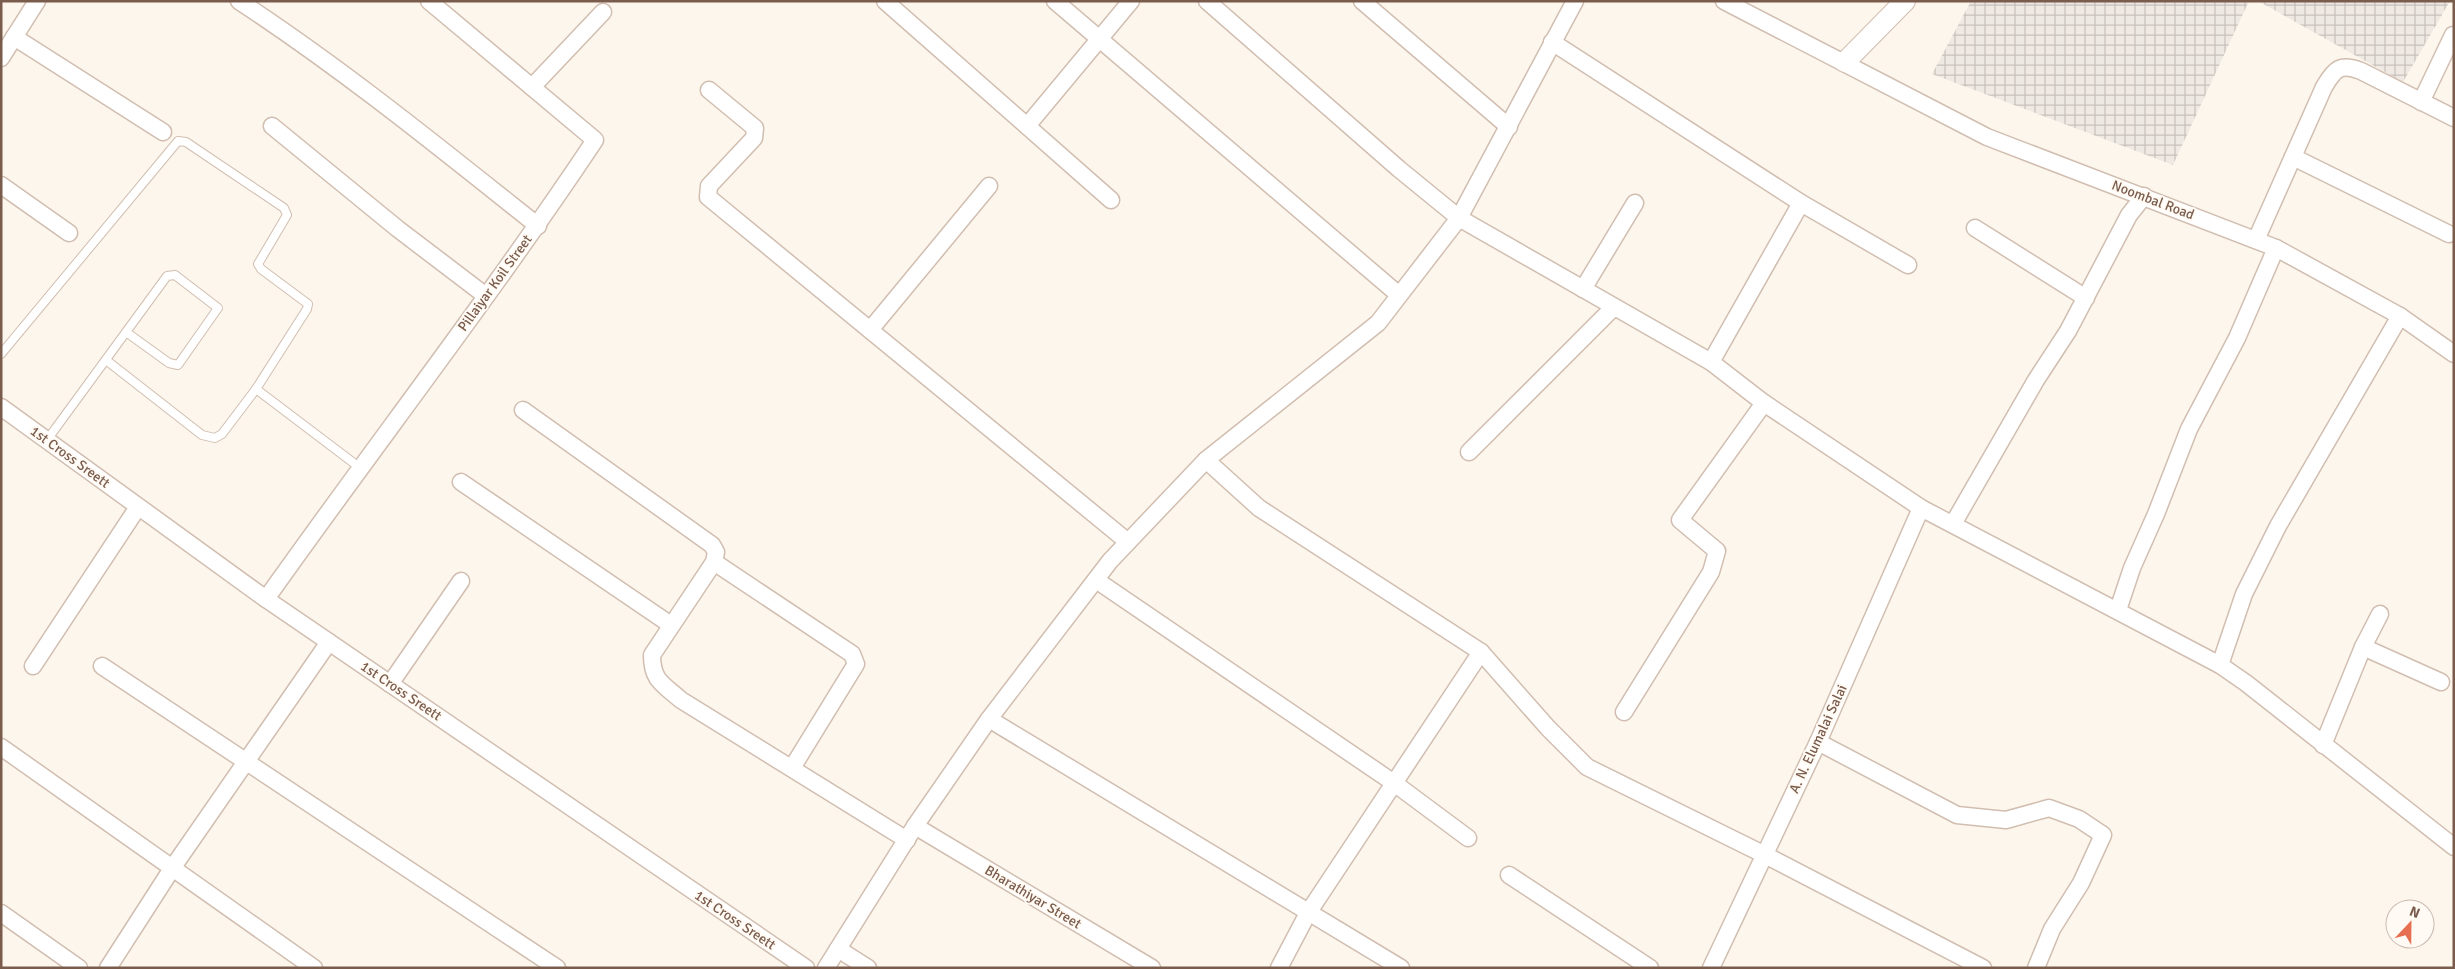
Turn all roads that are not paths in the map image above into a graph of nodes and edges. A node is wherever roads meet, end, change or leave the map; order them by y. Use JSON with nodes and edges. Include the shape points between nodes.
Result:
{"nodes":[{"id":1,"x":36,"y":1,"type":"edge"},
{"id":2,"x":240,"y":1,"type":"edge"},
{"id":3,"x":429,"y":1,"type":"edge"},
{"id":4,"x":885,"y":1,"type":"edge"},
{"id":5,"x":1055,"y":1,"type":"edge"},
{"id":6,"x":1131,"y":1,"type":"edge"},
{"id":7,"x":1207,"y":1,"type":"edge"},
{"id":8,"x":1362,"y":1,"type":"edge"},
{"id":9,"x":1575,"y":1,"type":"edge"},
{"id":10,"x":1725,"y":1,"type":"edge"},
{"id":11,"x":1905,"y":1,"type":"edge"},
{"id":12,"x":603,"y":12,"type":"dead end"},
{"id":13,"x":2454,"y":35,"type":"edge"},
{"id":14,"x":14,"y":37,"type":"junction"},
{"id":15,"x":1099,"y":39,"type":"junction"},
{"id":16,"x":1552,"y":42,"type":"junction"},
{"id":17,"x":1,"y":58,"type":"edge"},
{"id":18,"x":1845,"y":62,"type":"junction"},
{"id":19,"x":532,"y":87,"type":"junction"},
{"id":20,"x":709,"y":90,"type":"dead end"},
{"id":21,"x":2421,"y":102,"type":"junction"},
{"id":22,"x":2454,"y":118,"type":"edge"},
{"id":23,"x":272,"y":126,"type":"dead end"},
{"id":24,"x":1027,"y":126,"type":"junction"},
{"id":25,"x":1509,"y":127,"type":"junction"},
{"id":26,"x":162,"y":132,"type":"dead end"},
{"id":27,"x":2293,"y":157,"type":"junction"},
{"id":28,"x":1,"y":185,"type":"edge"},
{"id":29,"x":988,"y":186,"type":"dead end"},
{"id":30,"x":2144,"y":196,"type":"junction"},
{"id":31,"x":1111,"y":200,"type":"dead end"},
{"id":32,"x":1635,"y":203,"type":"dead end"},
{"id":33,"x":1801,"y":203,"type":"junction"},
{"id":34,"x":1459,"y":218,"type":"junction"},
{"id":35,"x":538,"y":226,"type":"junction"},
{"id":36,"x":1975,"y":228,"type":"dead end"},
{"id":37,"x":69,"y":233,"type":"dead end"},
{"id":38,"x":2449,"y":234,"type":"dead end"},
{"id":39,"x":2256,"y":240,"type":"junction"},
{"id":40,"x":2276,"y":248,"type":"junction"},
{"id":41,"x":1908,"y":265,"type":"dead end"},
{"id":42,"x":1583,"y":289,"type":"junction"},
{"id":43,"x":486,"y":296,"type":"junction"},
{"id":44,"x":1400,"y":296,"type":"junction"},
{"id":45,"x":2086,"y":298,"type":"junction"},
{"id":46,"x":1614,"y":307,"type":"junction"},
{"id":47,"x":2400,"y":316,"type":"junction"},
{"id":48,"x":870,"y":330,"type":"junction"},
{"id":49,"x":126,"y":332,"type":"junction"},
{"id":50,"x":1,"y":354,"type":"edge"},
{"id":51,"x":2454,"y":354,"type":"edge"},
{"id":52,"x":106,"y":360,"type":"junction"},
{"id":53,"x":1711,"y":362,"type":"junction"},
{"id":54,"x":256,"y":389,"type":"junction"},
{"id":55,"x":1764,"y":403,"type":"junction"},
{"id":56,"x":1,"y":407,"type":"edge"},
{"id":57,"x":523,"y":410,"type":"dead end"},
{"id":58,"x":47,"y":440,"type":"junction"},
{"id":59,"x":1469,"y":452,"type":"dead end"},
{"id":60,"x":1206,"y":460,"type":"junction"},
{"id":61,"x":359,"y":467,"type":"junction"},
{"id":62,"x":461,"y":482,"type":"dead end"},
{"id":63,"x":138,"y":507,"type":"junction"},
{"id":64,"x":1921,"y":508,"type":"junction"},
{"id":65,"x":1953,"y":524,"type":"junction"},
{"id":66,"x":1128,"y":542,"type":"junction"},
{"id":67,"x":714,"y":562,"type":"junction"},
{"id":68,"x":1096,"y":580,"type":"junction"},
{"id":69,"x":461,"y":581,"type":"dead end"},
{"id":70,"x":266,"y":599,"type":"junction"},
{"id":71,"x":2118,"y":610,"type":"junction"},
{"id":72,"x":2380,"y":614,"type":"dead end"},
{"id":73,"x":671,"y":625,"type":"junction"},
{"id":74,"x":329,"y":642,"type":"junction"},
{"id":75,"x":2363,"y":647,"type":"junction"},
{"id":76,"x":1481,"y":652,"type":"junction"},
{"id":77,"x":2220,"y":665,"type":"junction"},
{"id":78,"x":33,"y":666,"type":"dead end"},
{"id":79,"x":102,"y":666,"type":"dead end"},
{"id":80,"x":2442,"y":682,"type":"dead end"},
{"id":81,"x":390,"y":684,"type":"junction"},
{"id":82,"x":1624,"y":712,"type":"dead end"},
{"id":83,"x":989,"y":719,"type":"junction"},
{"id":84,"x":1818,"y":742,"type":"junction"},
{"id":85,"x":2323,"y":745,"type":"junction"},
{"id":86,"x":1,"y":747,"type":"edge"},
{"id":87,"x":247,"y":762,"type":"junction"},
{"id":88,"x":792,"y":768,"type":"junction"},
{"id":89,"x":1394,"y":783,"type":"junction"},
{"id":90,"x":915,"y":826,"type":"junction"},
{"id":91,"x":1468,"y":838,"type":"dead end"},
{"id":92,"x":906,"y":840,"type":"junction"},
{"id":93,"x":2454,"y":847,"type":"edge"},
{"id":94,"x":1763,"y":854,"type":"junction"},
{"id":95,"x":173,"y":867,"type":"junction"},
{"id":96,"x":1509,"y":875,"type":"dead end"},
{"id":97,"x":1,"y":913,"type":"edge"},
{"id":98,"x":1308,"y":914,"type":"junction"},
{"id":99,"x":838,"y":949,"type":"junction"},
{"id":100,"x":79,"y":968,"type":"edge"},
{"id":101,"x":108,"y":968,"type":"edge"},
{"id":102,"x":314,"y":968,"type":"edge"},
{"id":103,"x":557,"y":968,"type":"edge"},
{"id":104,"x":806,"y":968,"type":"edge"},
{"id":105,"x":826,"y":968,"type":"edge"},
{"id":106,"x":868,"y":968,"type":"edge"},
{"id":107,"x":1152,"y":968,"type":"edge"},
{"id":108,"x":1278,"y":968,"type":"edge"},
{"id":109,"x":1401,"y":968,"type":"edge"},
{"id":110,"x":1650,"y":968,"type":"edge"},
{"id":111,"x":1710,"y":968,"type":"edge"},
{"id":112,"x":1983,"y":968,"type":"edge"},
{"id":113,"x":2036,"y":968,"type":"edge"}],
"edges":[{"from":1,"to":14,"type":"street"},
{"from":2,"to":35,"type":"street","via":[[396,113]]},
{"from":3,"to":19,"type":"street","name":"Pillaiyar Koil Street"},
{"from":4,"to":24,"type":"street"},
{"from":5,"to":15,"type":"street"},
{"from":6,"to":15,"type":"street"},
{"from":7,"to":34,"type":"street"},
{"from":8,"to":25,"type":"street"},
{"from":9,"to":16,"type":"street"},
{"from":10,"to":18,"type":"street","name":"Noombal Road"},
{"from":11,"to":18,"type":"street"},
{"from":12,"to":19,"type":"street"},
{"from":13,"to":21,"type":"street"},
{"from":14,"to":17,"type":"street"},
{"from":14,"to":26,"type":"street"},
{"from":15,"to":24,"type":"street"},
{"from":15,"to":44,"type":"street"},
{"from":16,"to":25,"type":"street"},
{"from":16,"to":33,"type":"street"},
{"from":18,"to":30,"type":"street","name":"Noombal Road","via":[[1987,137]]},
{"from":19,"to":35,"type":"street","name":"Pillaiyar Koil Street","via":[[595,140]]},
{"from":20,"to":48,"type":"street","via":[[755,128],[756,133],[709,186],[708,197]]},
{"from":21,"to":22,"type":"street"},
{"from":21,"to":27,"type":"street","via":[[2361,71],[2348,66],[2338,69],[2324,87]]},
{"from":23,"to":43,"type":"street","via":[[390,223]]},
{"from":24,"to":31,"type":"street"},
{"from":25,"to":34,"type":"street"},
{"from":27,"to":38,"type":"street"},
{"from":27,"to":39,"type":"street"},
{"from":28,"to":37,"type":"street"},
{"from":29,"to":48,"type":"street"},
{"from":30,"to":39,"type":"street","name":"Noombal Road"},
{"from":30,"to":45,"type":"street","via":[[2129,215]]},
{"from":32,"to":42,"type":"street"},
{"from":33,"to":41,"type":"street"},
{"from":33,"to":53,"type":"street"},
{"from":34,"to":42,"type":"street"},
{"from":34,"to":44,"type":"street"},
{"from":35,"to":43,"type":"street","name":"Pillaiyar Koil Street"},
{"from":36,"to":45,"type":"street"},
{"from":39,"to":40,"type":"street","name":"Noombal Road"},
{"from":40,"to":47,"type":"street","name":"Noombal Road"},
{"from":40,"to":71,"type":"street","via":[[2237,338],[2189,429]]},
{"from":42,"to":46,"type":"street"},
{"from":43,"to":61,"type":"street","name":"Pillaiyar Koil Street"},
{"from":44,"to":60,"type":"street","via":[[1378,322]]},
{"from":45,"to":65,"type":"street"},
{"from":46,"to":53,"type":"street"},
{"from":46,"to":59,"type":"street"},
{"from":47,"to":51,"type":"street","name":"Noombal Road"},
{"from":47,"to":77,"type":"street","via":[[2278,526],[2244,594]]},
{"from":48,"to":66,"type":"street"},
{"from":49,"to":49,"type":"lane","via":[[168,276],[175,275],[218,308],[178,365],[169,363]]},
{"from":49,"to":52,"type":"lane"},
{"from":50,"to":54,"type":"lane","via":[[178,141],[186,142],[284,208],[287,215],[258,264],[308,304]]},
{"from":52,"to":54,"type":"lane","via":[[202,435],[215,438],[222,434]]},
{"from":52,"to":58,"type":"lane"},
{"from":53,"to":55,"type":"street"},
{"from":54,"to":61,"type":"lane"},
{"from":55,"to":64,"type":"street"},
{"from":55,"to":82,"type":"street","via":[[1680,520],[1717,551],[1711,572]]},
{"from":56,"to":58,"type":"street","name":"1st Cross Sreett"},
{"from":57,"to":67,"type":"street","via":[[712,545],[716,552]]},
{"from":58,"to":63,"type":"street","name":"1st Cross Sreett"},
{"from":60,"to":66,"type":"street"},
{"from":60,"to":76,"type":"street","via":[[1259,508]]},
{"from":61,"to":70,"type":"street","name":"Pillaiyar Koil Street"},
{"from":62,"to":73,"type":"street"},
{"from":63,"to":70,"type":"street","name":"1st Cross Sreett"},
{"from":63,"to":78,"type":"street"},
{"from":64,"to":65,"type":"street"},
{"from":64,"to":84,"type":"street","name":"A. N. Elumalai Salai"},
{"from":65,"to":71,"type":"street"},
{"from":66,"to":68,"type":"street"},
{"from":67,"to":73,"type":"street"},
{"from":67,"to":88,"type":"street","via":[[852,654],[856,664]]},
{"from":68,"to":83,"type":"street"},
{"from":68,"to":89,"type":"street"},
{"from":69,"to":81,"type":"street"},
{"from":70,"to":74,"type":"street","name":"1st Cross Sreett"},
{"from":71,"to":77,"type":"street"},
{"from":72,"to":75,"type":"street"},
{"from":73,"to":88,"type":"street","via":[[652,655],[652,670],[656,678],[681,700]]},
{"from":74,"to":81,"type":"street","name":"1st Cross Sreett"},
{"from":74,"to":87,"type":"street"},
{"from":75,"to":80,"type":"street"},
{"from":75,"to":85,"type":"street"},
{"from":76,"to":89,"type":"street"},
{"from":76,"to":94,"type":"street","via":[[1587,767]]},
{"from":77,"to":85,"type":"street"},
{"from":79,"to":87,"type":"street"},
{"from":81,"to":104,"type":"street","name":"1st Cross Sreett"},
{"from":83,"to":90,"type":"street"},
{"from":83,"to":98,"type":"street"},
{"from":84,"to":94,"type":"street","name":"A. N. Elumalai Salai"},
{"from":84,"to":113,"type":"street","via":[[1957,815],[2006,820],[2049,808],[2080,819],[2103,835],[2080,884],[2052,928]]},
{"from":85,"to":93,"type":"street"},
{"from":86,"to":95,"type":"street"},
{"from":87,"to":95,"type":"street"},
{"from":87,"to":103,"type":"street"},
{"from":88,"to":92,"type":"street"},
{"from":89,"to":91,"type":"street"},
{"from":89,"to":98,"type":"street"},
{"from":90,"to":92,"type":"street"},
{"from":90,"to":107,"type":"street","name":"Bharathiyar Street"},
{"from":92,"to":99,"type":"street"},
{"from":94,"to":111,"type":"street","name":"A. N. Elumalai Salai"},
{"from":94,"to":112,"type":"street"},
{"from":95,"to":101,"type":"street"},
{"from":95,"to":102,"type":"street"},
{"from":96,"to":110,"type":"street"},
{"from":97,"to":100,"type":"street"},
{"from":98,"to":108,"type":"street"},
{"from":98,"to":109,"type":"street"},
{"from":99,"to":105,"type":"street"},
{"from":99,"to":106,"type":"street"}]}
